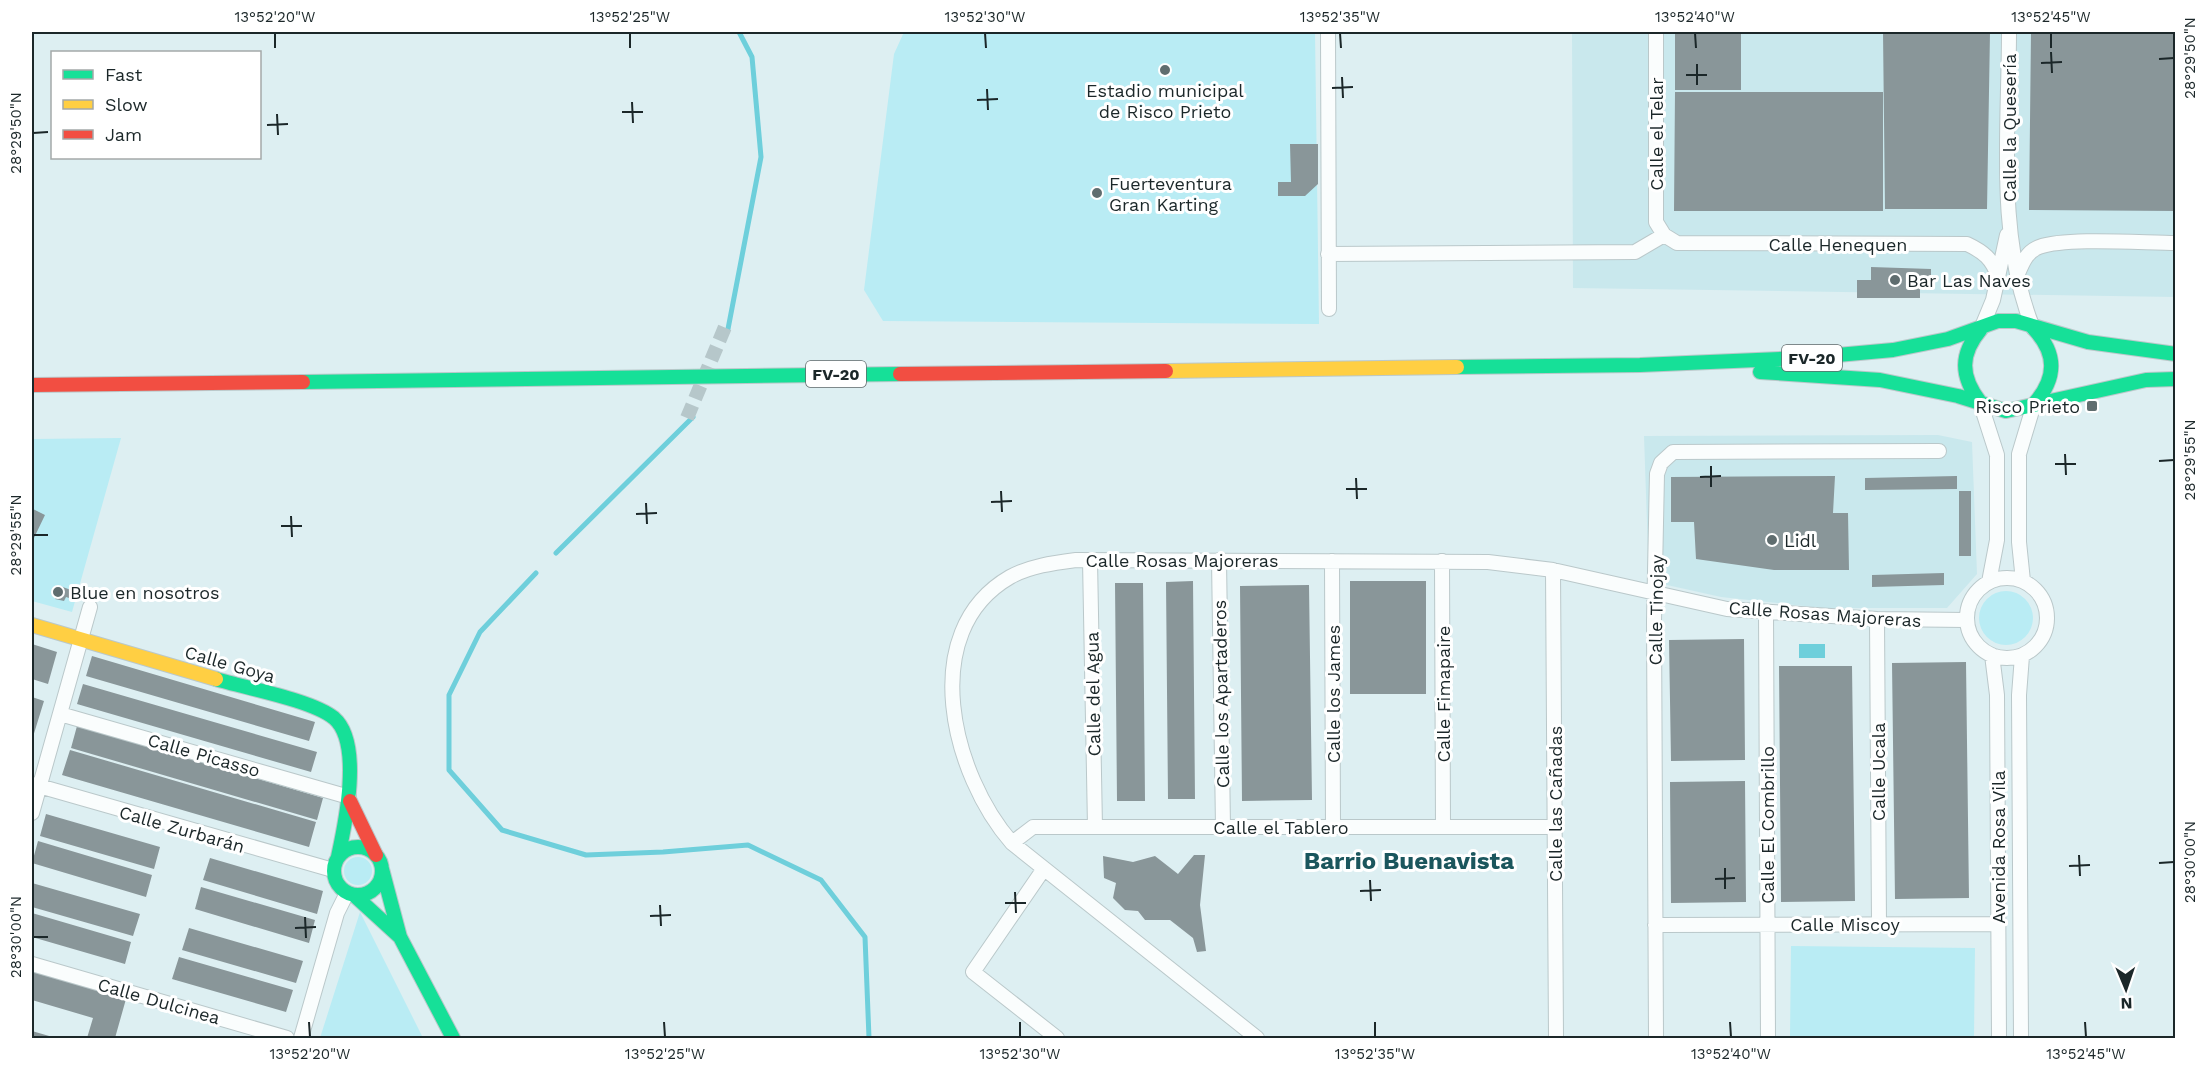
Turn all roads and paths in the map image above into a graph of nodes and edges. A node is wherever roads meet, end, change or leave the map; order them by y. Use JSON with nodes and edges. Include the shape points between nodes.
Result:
{"nodes":[{"id":1,"x":1328,"y":32,"type":"edge"},
{"id":2,"x":1656,"y":32,"type":"edge"},
{"id":3,"x":2009,"y":32,"type":"edge"},
{"id":4,"x":2009,"y":224,"type":"junction"},
{"id":5,"x":1664,"y":235,"type":"junction"},
{"id":6,"x":2175,"y":243,"type":"edge"},
{"id":7,"x":1328,"y":254,"type":"junction"},
{"id":8,"x":1998,"y":276,"type":"junction"},
{"id":9,"x":2017,"y":276,"type":"junction"},
{"id":10,"x":1329,"y":309,"type":"dead end"},
{"id":11,"x":2034,"y":328,"type":"junction"},
{"id":12,"x":1981,"y":329,"type":"junction"},
{"id":13,"x":2175,"y":354,"type":"edge"},
{"id":14,"x":1640,"y":365,"type":"junction"},
{"id":15,"x":2175,"y":379,"type":"edge"},
{"id":16,"x":32,"y":385,"type":"edge"},
{"id":17,"x":1980,"y":402,"type":"junction"},
{"id":18,"x":2034,"y":404,"type":"junction"},
{"id":19,"x":1939,"y":451,"type":"dead end"},
{"id":20,"x":1090,"y":560,"type":"junction"},
{"id":21,"x":1219,"y":560,"type":"junction"},
{"id":22,"x":1332,"y":561,"type":"junction"},
{"id":23,"x":1442,"y":561,"type":"junction"},
{"id":24,"x":1553,"y":570,"type":"junction"},
{"id":25,"x":2023,"y":581,"type":"junction"},
{"id":26,"x":1989,"y":582,"type":"junction"},
{"id":27,"x":1657,"y":594,"type":"junction"},
{"id":28,"x":90,"y":607,"type":"dead end"},
{"id":29,"x":1766,"y":612,"type":"junction"},
{"id":30,"x":1877,"y":620,"type":"junction"},
{"id":31,"x":1966,"y":620,"type":"junction"},
{"id":32,"x":32,"y":625,"type":"edge"},
{"id":33,"x":80,"y":640,"type":"junction"},
{"id":34,"x":1992,"y":655,"type":"junction"},
{"id":35,"x":2022,"y":656,"type":"junction"},
{"id":36,"x":60,"y":714,"type":"junction"},
{"id":37,"x":35,"y":785,"type":"edge"},
{"id":38,"x":349,"y":799,"type":"junction"},
{"id":39,"x":32,"y":813,"type":"edge"},
{"id":40,"x":1095,"y":827,"type":"junction"},
{"id":41,"x":1223,"y":827,"type":"junction"},
{"id":42,"x":1333,"y":827,"type":"junction"},
{"id":43,"x":1443,"y":827,"type":"junction"},
{"id":44,"x":1555,"y":827,"type":"junction"},
{"id":45,"x":1012,"y":843,"type":"junction"},
{"id":46,"x":376,"y":855,"type":"junction"},
{"id":47,"x":336,"y":863,"type":"junction"},
{"id":48,"x":382,"y":869,"type":"junction"},
{"id":49,"x":1043,"y":870,"type":"junction"},
{"id":50,"x":351,"y":894,"type":"junction"},
{"id":51,"x":1879,"y":924,"type":"junction"},
{"id":52,"x":1998,"y":924,"type":"junction"},
{"id":53,"x":1655,"y":925,"type":"junction"},
{"id":54,"x":1767,"y":925,"type":"junction"},
{"id":55,"x":400,"y":938,"type":"junction"},
{"id":56,"x":32,"y":964,"type":"edge"},
{"id":57,"x":287,"y":1038,"type":"edge"},
{"id":58,"x":301,"y":1038,"type":"edge"},
{"id":59,"x":453,"y":1038,"type":"edge"},
{"id":60,"x":1057,"y":1038,"type":"edge"},
{"id":61,"x":1257,"y":1038,"type":"edge"},
{"id":62,"x":1556,"y":1038,"type":"edge"},
{"id":63,"x":1656,"y":1038,"type":"edge"},
{"id":64,"x":1768,"y":1038,"type":"edge"},
{"id":65,"x":1999,"y":1038,"type":"edge"},
{"id":66,"x":2021,"y":1038,"type":"edge"}],
"edges":[{"from":1,"to":7,"type":"street"},
{"from":2,"to":5,"type":"street","name":"Calle el Telar","via":[[1656,222]]},
{"from":3,"to":4,"type":"street","name":"Calle la Quesería"},
{"from":4,"to":8,"type":"street","name":"Calle la Quesería"},
{"from":4,"to":9,"type":"street","name":"Calle la Quesería"},
{"from":5,"to":7,"type":"street","via":[[1635,252]]},
{"from":5,"to":8,"type":"street","name":"Calle Henequen","via":[[1677,243],[1967,244],[1993,261]]},
{"from":6,"to":9,"type":"street","via":[[2039,247],[2026,256]]},
{"from":7,"to":10,"type":"street"},
{"from":8,"to":12,"type":"street","name":"Calle la Quesería"},
{"from":9,"to":11,"type":"street","name":"Calle la Quesería"},
{"from":11,"to":12,"type":"main road","number":"FV-20","via":[[2016,321],[1998,321]]},
{"from":11,"to":13,"type":"main road","number":"FV-20","via":[[2088,342]]},
{"from":11,"to":18,"type":"main road","via":[[2048,345],[2054,366],[2052,380]]},
{"from":12,"to":14,"type":"main road","number":"FV-20","via":[[1893,350]]},
{"from":12,"to":17,"type":"main road","via":[[1970,341],[1963,365],[1968,389]]},
{"from":14,"to":16,"type":"main road","number":"FV-20"},
{"from":14,"to":17,"type":"main road","number":"FV-20","via":[[1880,380]]},
{"from":15,"to":18,"type":"main road","number":"FV-20","via":[[2146,380]]},
{"from":17,"to":18,"type":"main road","number":"FV-20","via":[[2007,411]]},
{"from":17,"to":26,"type":"street","via":[[1997,456],[1997,540]]},
{"from":18,"to":25,"type":"street","via":[[2019,454]]},
{"from":19,"to":27,"type":"street","name":"Calle Tinojay","via":[[1673,452],[1661,463],[1657,474]]},
{"from":20,"to":21,"type":"street","name":"Calle Rosas Majoreras"},
{"from":20,"to":40,"type":"street","name":"Calle del Agua"},
{"from":20,"to":45,"type":"street","name":"Calle Rosas Majoreras","via":[[1040,565],[1010,577],[990,592],[968,620],[956,647],[952,684],[961,752],[996,826]]},
{"from":21,"to":22,"type":"street","name":"Calle Rosas Majoreras"},
{"from":21,"to":41,"type":"street","name":"Calle los Apartaderos"},
{"from":22,"to":23,"type":"street","name":"Calle Rosas Majoreras"},
{"from":22,"to":42,"type":"street","name":"Calle los James"},
{"from":23,"to":24,"type":"street","name":"Calle Rosas Majoreras"},
{"from":23,"to":43,"type":"street","name":"Calle Fimapaire"},
{"from":24,"to":27,"type":"street","name":"Calle Rosas Majoreras"},
{"from":24,"to":44,"type":"street","name":"Calle las Cañadas"},
{"from":25,"to":26,"type":"street"},
{"from":25,"to":35,"type":"street","via":[[2043,599],[2047,626],[2034,648]]},
{"from":26,"to":31,"type":"street","via":[[1973,597]]},
{"from":27,"to":29,"type":"street","name":"Calle Rosas Majoreras","via":[[1727,609]]},
{"from":27,"to":53,"type":"street","name":"Calle Tinojay"},
{"from":28,"to":33,"type":"street"},
{"from":29,"to":30,"type":"street","name":"Calle Rosas Majoreras"},
{"from":29,"to":54,"type":"street","name":"Calle El Combrillo"},
{"from":30,"to":31,"type":"street","name":"Calle Rosas Majoreras"},
{"from":30,"to":51,"type":"street","name":"Calle Ucala"},
{"from":31,"to":34,"type":"street","via":[[1973,640]]},
{"from":32,"to":33,"type":"main road","name":"Calle Goya"},
{"from":33,"to":36,"type":"street"},
{"from":33,"to":38,"type":"main road","name":"Calle Goya","via":[[328,714],[344,733]]},
{"from":34,"to":35,"type":"street"},
{"from":34,"to":52,"type":"street","name":"Avenida Rosa Vila","via":[[1997,695]]},
{"from":35,"to":66,"type":"street","name":"Avenida Rosa Vila"},
{"from":36,"to":37,"type":"street"},
{"from":36,"to":38,"type":"street","name":"Calle Picasso"},
{"from":37,"to":39,"type":"street"},
{"from":37,"to":47,"type":"street","name":"Calle Zurbarán"},
{"from":38,"to":46,"type":"main road","name":"Calle Goya"},
{"from":38,"to":47,"type":"main road","name":"Calle Goya"},
{"from":40,"to":41,"type":"street","name":"Calle el Tablero"},
{"from":40,"to":45,"type":"street","name":"Calle el Tablero","via":[[1034,827]]},
{"from":41,"to":42,"type":"street","name":"Calle el Tablero"},
{"from":42,"to":43,"type":"street","name":"Calle el Tablero"},
{"from":43,"to":44,"type":"street","name":"Calle el Tablero"},
{"from":44,"to":62,"type":"street","name":"Calle las Cañadas"},
{"from":45,"to":49,"type":"street","name":"Calle Rosas Majoreras"},
{"from":46,"to":47,"type":"main road","via":[[355,847]]},
{"from":46,"to":48,"type":"main road"},
{"from":47,"to":50,"type":"main road","via":[[337,884]]},
{"from":48,"to":50,"type":"main road","via":[[374,890]]},
{"from":48,"to":55,"type":"main road"},
{"from":49,"to":60,"type":"street","via":[[973,972]]},
{"from":49,"to":61,"type":"street","name":"Calle Rosas Majoreras"},
{"from":50,"to":55,"type":"main road"},
{"from":50,"to":58,"type":"street","via":[[338,913]]},
{"from":51,"to":52,"type":"street","name":"Calle Miscoy"},
{"from":51,"to":54,"type":"street","name":"Calle Miscoy"},
{"from":52,"to":65,"type":"street","name":"Avenida Rosa Vila"},
{"from":53,"to":54,"type":"street","name":"Calle Miscoy"},
{"from":53,"to":63,"type":"street","name":"Calle Tinojay"},
{"from":54,"to":64,"type":"street","name":"Calle El Combrillo"},
{"from":55,"to":59,"type":"main road"},
{"from":56,"to":57,"type":"street","name":"Calle Dulcinea"}]}
